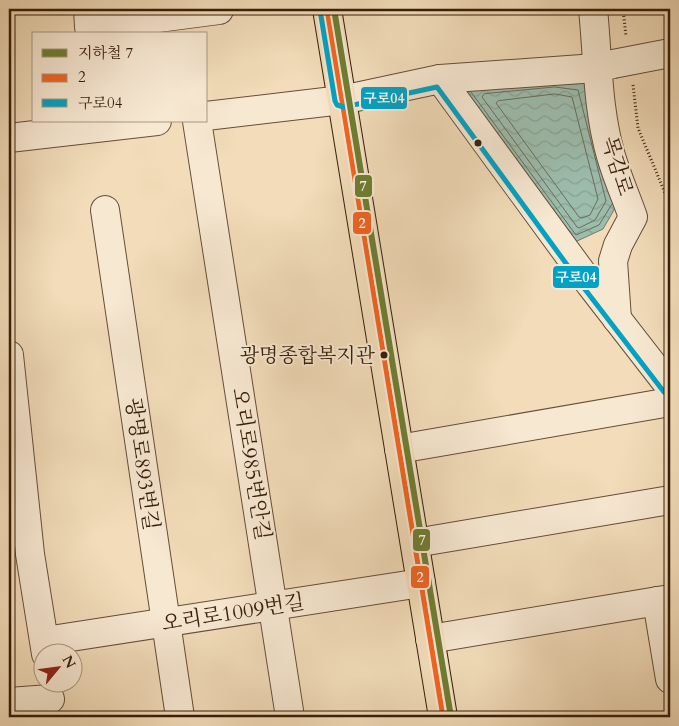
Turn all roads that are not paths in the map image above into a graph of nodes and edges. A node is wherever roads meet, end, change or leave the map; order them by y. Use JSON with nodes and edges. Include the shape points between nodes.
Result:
{"nodes":[{"id":1,"x":88,"y":9,"type":"edge"},
{"id":2,"x":219,"y":9,"type":"edge"},
{"id":3,"x":327,"y":9,"type":"edge"},
{"id":4,"x":592,"y":9,"type":"edge"},
{"id":5,"x":670,"y":53,"type":"edge"},
{"id":6,"x":605,"y":66,"type":"junction"},
{"id":7,"x":440,"y":79,"type":"junction"},
{"id":8,"x":342,"y":100,"type":"junction"},
{"id":9,"x":208,"y":116,"type":"edge"},
{"id":10,"x":148,"y":122,"type":"edge"},
{"id":11,"x":197,"y":122,"type":"edge"},
{"id":12,"x":9,"y":138,"type":"edge"},
{"id":13,"x":105,"y":210,"type":"dead end"},
{"id":14,"x":617,"y":319,"type":"junction"},
{"id":15,"x":9,"y":355,"type":"edge"},
{"id":16,"x":10,"y":386,"type":"edge"},
{"id":17,"x":670,"y":387,"type":"edge"},
{"id":18,"x":670,"y":402,"type":"edge"},
{"id":19,"x":399,"y":449,"type":"junction"},
{"id":20,"x":670,"y":500,"type":"edge"},
{"id":21,"x":415,"y":543,"type":"junction"},
{"id":22,"x":20,"y":556,"type":"edge"},
{"id":23,"x":421,"y":583,"type":"junction"},
{"id":24,"x":664,"y":600,"type":"edge"},
{"id":25,"x":273,"y":606,"type":"junction"},
{"id":26,"x":165,"y":623,"type":"junction"},
{"id":27,"x":430,"y":640,"type":"junction"},
{"id":28,"x":44,"y":644,"type":"edge"},
{"id":29,"x":60,"y":644,"type":"edge"},
{"id":30,"x":670,"y":679,"type":"edge"},
{"id":31,"x":50,"y":700,"type":"edge"},
{"id":32,"x":9,"y":702,"type":"edge"},
{"id":33,"x":180,"y":717,"type":"edge"},
{"id":34,"x":290,"y":717,"type":"edge"},
{"id":35,"x":443,"y":717,"type":"edge"}],
"edges":[{"from":1,"to":2,"type":"street","via":[[89,27]]},
{"from":3,"to":8,"type":"main road"},
{"from":4,"to":6,"type":"street","name":"목감로"},
{"from":5,"to":6,"type":"street","bridge":true},
{"from":6,"to":7,"type":"street"},
{"from":6,"to":14,"type":"street","name":"목감로","via":[[604,121],[611,156],[633,217],[612,261]]},
{"from":7,"to":8,"type":"street"},
{"from":7,"to":14,"type":"street"},
{"from":8,"to":9,"type":"street"},
{"from":8,"to":19,"type":"main road"},
{"from":10,"to":12,"type":"street"},
{"from":11,"to":25,"type":"street","name":"오리로985번안길"},
{"from":13,"to":26,"type":"street","name":"광명로893번길"},
{"from":14,"to":17,"type":"street"},
{"from":15,"to":16,"type":"street"},
{"from":16,"to":22,"type":"street"},
{"from":18,"to":19,"type":"street"},
{"from":19,"to":21,"type":"main road"},
{"from":20,"to":21,"type":"street"},
{"from":21,"to":23,"type":"main road"},
{"from":22,"to":28,"type":"street"},
{"from":23,"to":25,"type":"street","name":"오리로1009번길"},
{"from":23,"to":27,"type":"main road"},
{"from":24,"to":27,"type":"street"},
{"from":24,"to":30,"type":"street"},
{"from":25,"to":26,"type":"street","name":"오리로1009번길"},
{"from":25,"to":34,"type":"street","name":"오리로985번안길"},
{"from":26,"to":29,"type":"street","name":"오리로1009번길"},
{"from":26,"to":33,"type":"street","name":"광명로893번길"},
{"from":27,"to":35,"type":"main road"},
{"from":31,"to":32,"type":"street"}]}
